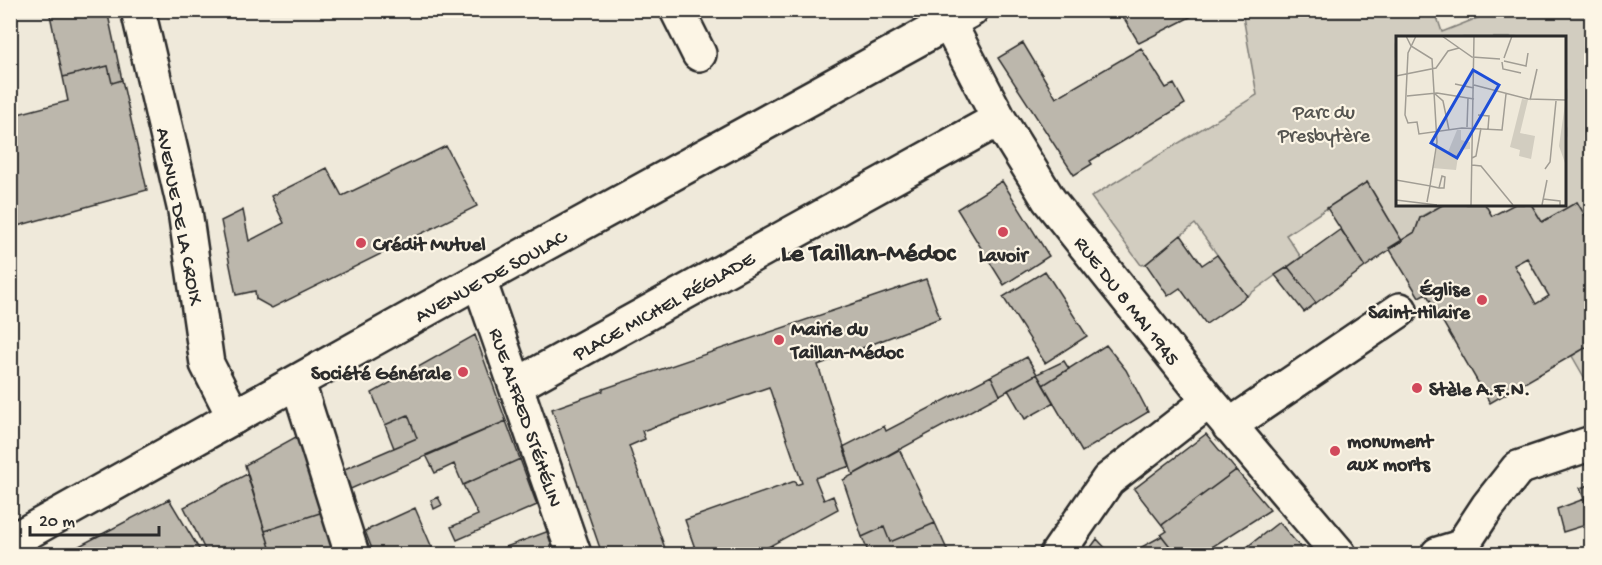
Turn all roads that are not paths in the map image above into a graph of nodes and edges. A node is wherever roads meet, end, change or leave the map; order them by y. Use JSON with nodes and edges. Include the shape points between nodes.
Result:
{"nodes":[{"id":1,"x":138,"y":10,"type":"edge"},
{"id":2,"x":677,"y":10,"type":"edge"},
{"id":3,"x":954,"y":15,"type":"edge"},
{"id":4,"x":699,"y":54,"type":"dead end"},
{"id":5,"x":999,"y":119,"type":"junction"},
{"id":6,"x":479,"y":280,"type":"junction"},
{"id":7,"x":1400,"y":310,"type":"dead end"},
{"id":8,"x":298,"y":383,"type":"junction"},
{"id":9,"x":517,"y":386,"type":"junction"},
{"id":10,"x":1219,"y":414,"type":"junction"},
{"id":11,"x":234,"y":417,"type":"junction"},
{"id":12,"x":1592,"y":443,"type":"edge"},
{"id":13,"x":10,"y":542,"type":"edge"},
{"id":14,"x":1453,"y":552,"type":"edge"},
{"id":15,"x":352,"y":555,"type":"edge"},
{"id":16,"x":574,"y":555,"type":"edge"},
{"id":17,"x":1057,"y":555,"type":"edge"},
{"id":18,"x":1339,"y":555,"type":"edge"}],
"edges":[{"from":1,"to":11,"type":"street","name":"AVENUE DE LA CROIX","via":[[185,211],[207,364]]},
{"from":2,"to":4,"type":"street"},
{"from":3,"to":5,"type":"street","name":"RUE DU 8 MAI 1945"},
{"from":3,"to":6,"type":"street","name":"AVENUE DE SOULAC"},
{"from":5,"to":9,"type":"street","name":"PLACE MICHEL RÉGLADE"},
{"from":5,"to":10,"type":"street","name":"RUE DU 8 MAI 1945","via":[[1049,200]]},
{"from":6,"to":8,"type":"street","name":"AVENUE DE SOULAC"},
{"from":6,"to":9,"type":"street","name":"RUE ALFRED STÉHÉLIN"},
{"from":7,"to":10,"type":"street"},
{"from":8,"to":11,"type":"street","name":"AVENUE DE SOULAC"},
{"from":8,"to":15,"type":"street"},
{"from":9,"to":16,"type":"street","name":"RUE ALFRED STÉHÉLIN"},
{"from":10,"to":17,"type":"street","via":[[1108,480]]},
{"from":10,"to":18,"type":"street","name":"RUE DU 8 MAI 1945"},
{"from":11,"to":13,"type":"street","name":"AVENUE DE SOULAC"},
{"from":12,"to":14,"type":"street","via":[[1518,468]]}]}
